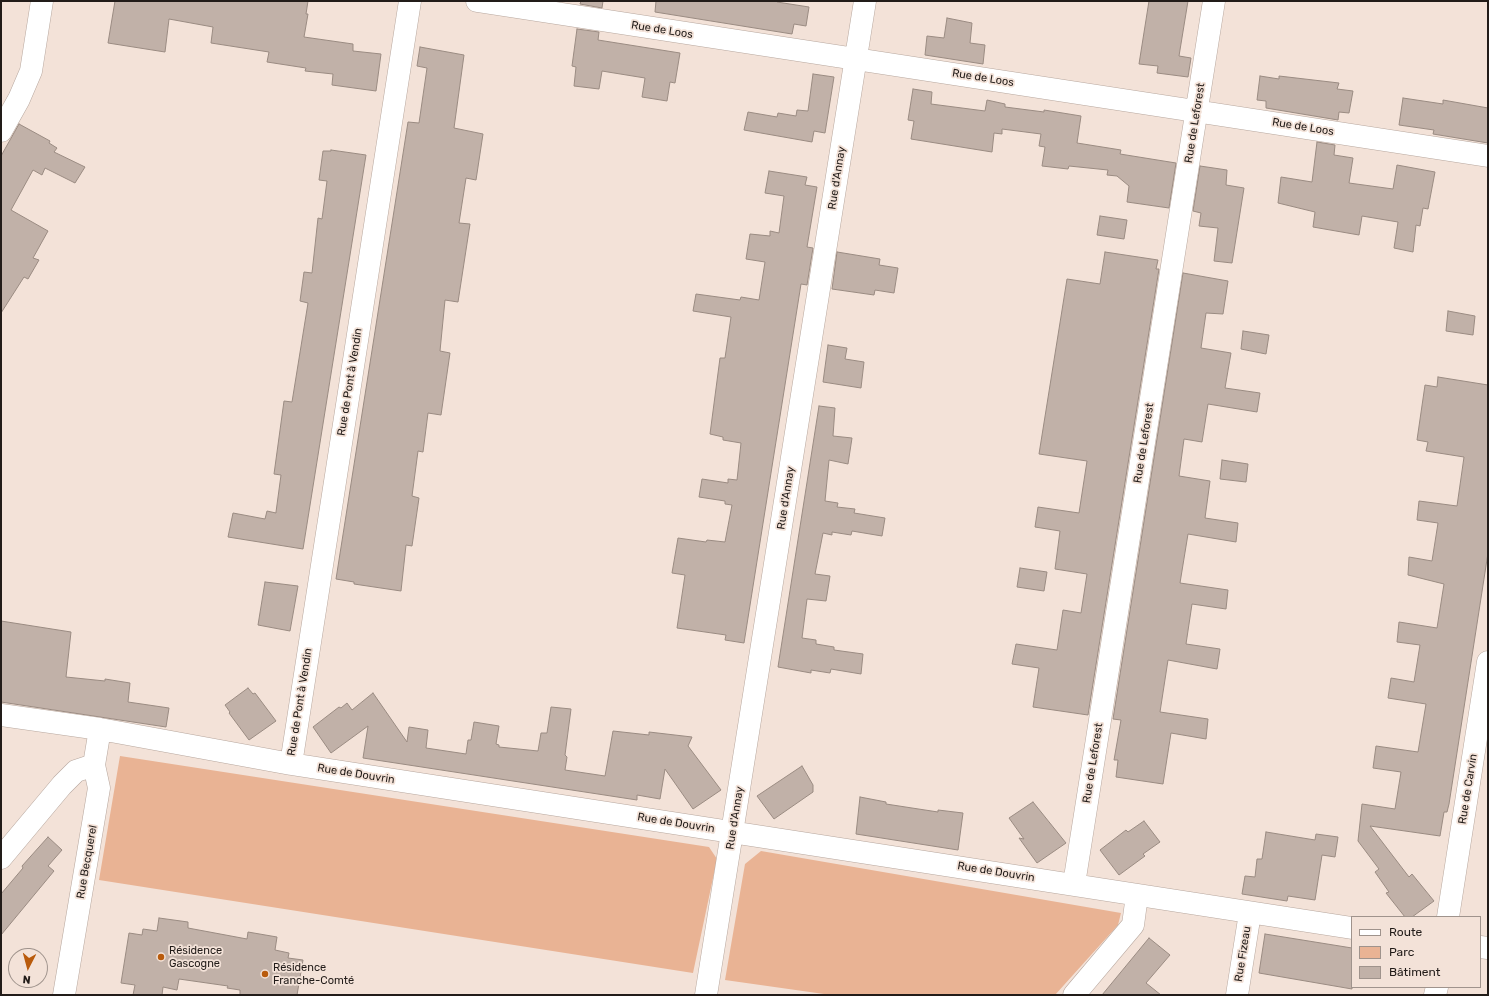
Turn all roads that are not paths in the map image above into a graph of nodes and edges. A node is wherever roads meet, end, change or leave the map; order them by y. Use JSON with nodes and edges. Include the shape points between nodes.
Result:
{"nodes":[{"id":1,"x":42,"y":1,"type":"edge"},
{"id":2,"x":410,"y":1,"type":"edge"},
{"id":3,"x":477,"y":1,"type":"edge"},
{"id":4,"x":865,"y":1,"type":"edge"},
{"id":5,"x":1214,"y":1,"type":"edge"},
{"id":6,"x":856,"y":59,"type":"junction"},
{"id":7,"x":1197,"y":111,"type":"junction"},
{"id":8,"x":1,"y":131,"type":"edge"},
{"id":9,"x":1488,"y":156,"type":"edge"},
{"id":10,"x":1488,"y":662,"type":"edge"},
{"id":11,"x":1,"y":715,"type":"edge"},
{"id":12,"x":100,"y":729,"type":"junction"},
{"id":13,"x":291,"y":764,"type":"junction"},
{"id":14,"x":94,"y":765,"type":"junction"},
{"id":15,"x":733,"y":832,"type":"junction"},
{"id":16,"x":1,"y":858,"type":"edge"},
{"id":17,"x":1074,"y":884,"type":"junction"},
{"id":18,"x":1137,"y":895,"type":"junction"},
{"id":19,"x":1250,"y":913,"type":"junction"},
{"id":20,"x":1448,"y":916,"type":"edge"},
{"id":21,"x":1351,"y":928,"type":"edge"},
{"id":22,"x":64,"y":995,"type":"edge"},
{"id":23,"x":706,"y":995,"type":"edge"},
{"id":24,"x":1074,"y":995,"type":"edge"},
{"id":25,"x":1236,"y":995,"type":"edge"}],
"edges":[{"from":1,"to":8,"type":"street","via":[[31,71]]},
{"from":2,"to":13,"type":"street","name":"Rue de Pont à Vendin"},
{"from":3,"to":6,"type":"street","name":"Rue de Loos"},
{"from":4,"to":6,"type":"street","name":"Rue d'Annay"},
{"from":5,"to":7,"type":"street","name":"Rue de Leforest"},
{"from":6,"to":7,"type":"street","name":"Rue de Loos"},
{"from":6,"to":15,"type":"street","name":"Rue d'Annay"},
{"from":7,"to":9,"type":"street","name":"Rue de Loos"},
{"from":7,"to":17,"type":"street","name":"Rue de Leforest"},
{"from":10,"to":20,"type":"street","name":"Rue de Carvin"},
{"from":11,"to":12,"type":"street","name":"Rue de Douvrin"},
{"from":12,"to":13,"type":"street","name":"Rue de Douvrin"},
{"from":12,"to":14,"type":"street","name":"Rue Becquerel"},
{"from":13,"to":15,"type":"street","name":"Rue de Douvrin"},
{"from":14,"to":16,"type":"street","via":[[76,771],[62,785]]},
{"from":14,"to":22,"type":"street","name":"Rue Becquerel","via":[[99,788]]},
{"from":15,"to":17,"type":"street","name":"Rue de Douvrin"},
{"from":15,"to":23,"type":"street","name":"Rue d'Annay"},
{"from":17,"to":18,"type":"street","name":"Rue de Douvrin"},
{"from":18,"to":19,"type":"street","name":"Rue de Douvrin"},
{"from":18,"to":24,"type":"street","via":[[1132,925]]},
{"from":19,"to":21,"type":"street","name":"Rue de Douvrin"},
{"from":19,"to":25,"type":"street","name":"Rue Fizeau"}]}
